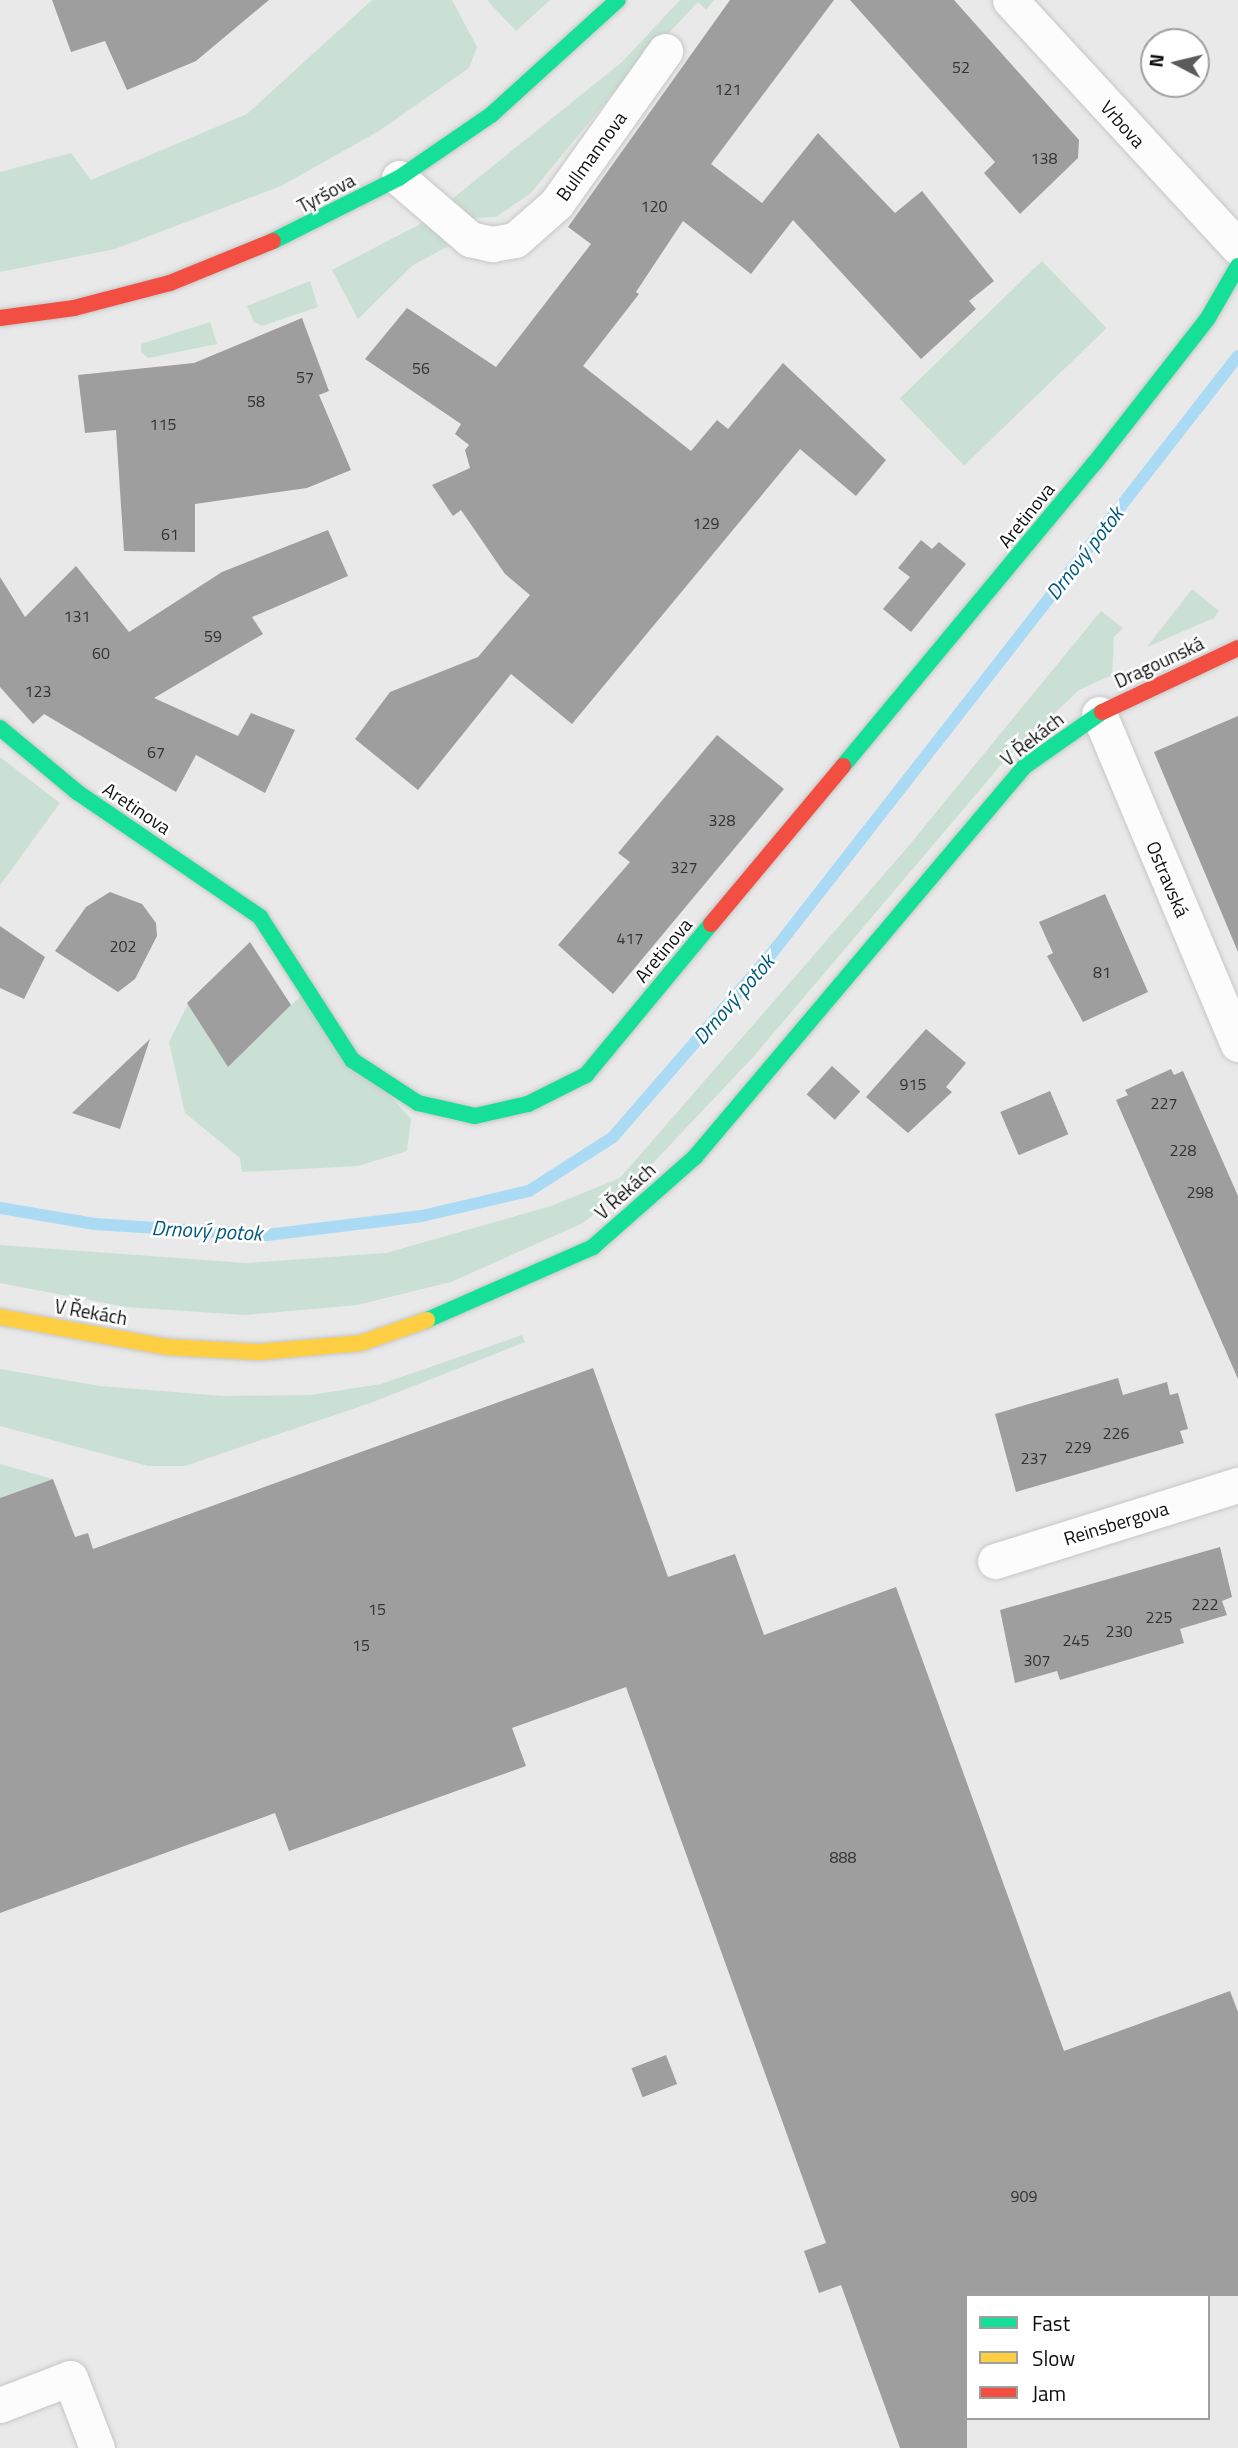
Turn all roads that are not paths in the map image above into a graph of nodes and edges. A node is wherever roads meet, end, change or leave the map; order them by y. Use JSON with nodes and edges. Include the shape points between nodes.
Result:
{"nodes":[{"id":1,"x":618,"y":0,"type":"edge"},
{"id":2,"x":1010,"y":0,"type":"edge"},
{"id":3,"x":665,"y":51,"type":"dead end"},
{"id":4,"x":399,"y":178,"type":"junction"},
{"id":5,"x":1238,"y":247,"type":"edge"},
{"id":6,"x":1238,"y":266,"type":"edge"},
{"id":7,"x":0,"y":318,"type":"edge"},
{"id":8,"x":1238,"y":648,"type":"edge"},
{"id":9,"x":1098,"y":715,"type":"junction"},
{"id":10,"x":0,"y":728,"type":"edge"},
{"id":11,"x":1238,"y":1044,"type":"edge"},
{"id":12,"x":0,"y":1317,"type":"edge"},
{"id":13,"x":1238,"y":1485,"type":"edge"},
{"id":14,"x":995,"y":1561,"type":"dead end"},
{"id":15,"x":0,"y":2405,"type":"edge"},
{"id":16,"x":97,"y":2448,"type":"edge"}],
"edges":[{"from":1,"to":4,"type":"street","name":"Tyršova","via":[[534,81]]},
{"from":2,"to":5,"type":"street","name":"Vrbova"},
{"from":3,"to":4,"type":"street","name":"Bullmannova","via":[[556,204],[515,240],[492,244],[470,239]]},
{"from":4,"to":7,"type":"street","name":"Tyršova","via":[[311,226],[170,283],[74,309]]},
{"from":6,"to":10,"type":"street","name":"Aretinova","via":[[1208,318],[1094,464],[586,1076],[528,1104],[475,1116],[418,1103],[352,1060],[260,916],[77,792]]},
{"from":8,"to":9,"type":"street","name":"Dragounská"},
{"from":9,"to":11,"type":"street","name":"Ostravská"},
{"from":9,"to":12,"type":"street","name":"V Řekách","via":[[1025,766],[695,1157],[593,1247],[454,1311],[361,1342],[258,1352],[166,1347]]},
{"from":13,"to":14,"type":"street","name":"Reinsbergova"},
{"from":15,"to":16,"type":"street","via":[[70,2378]]}]}
